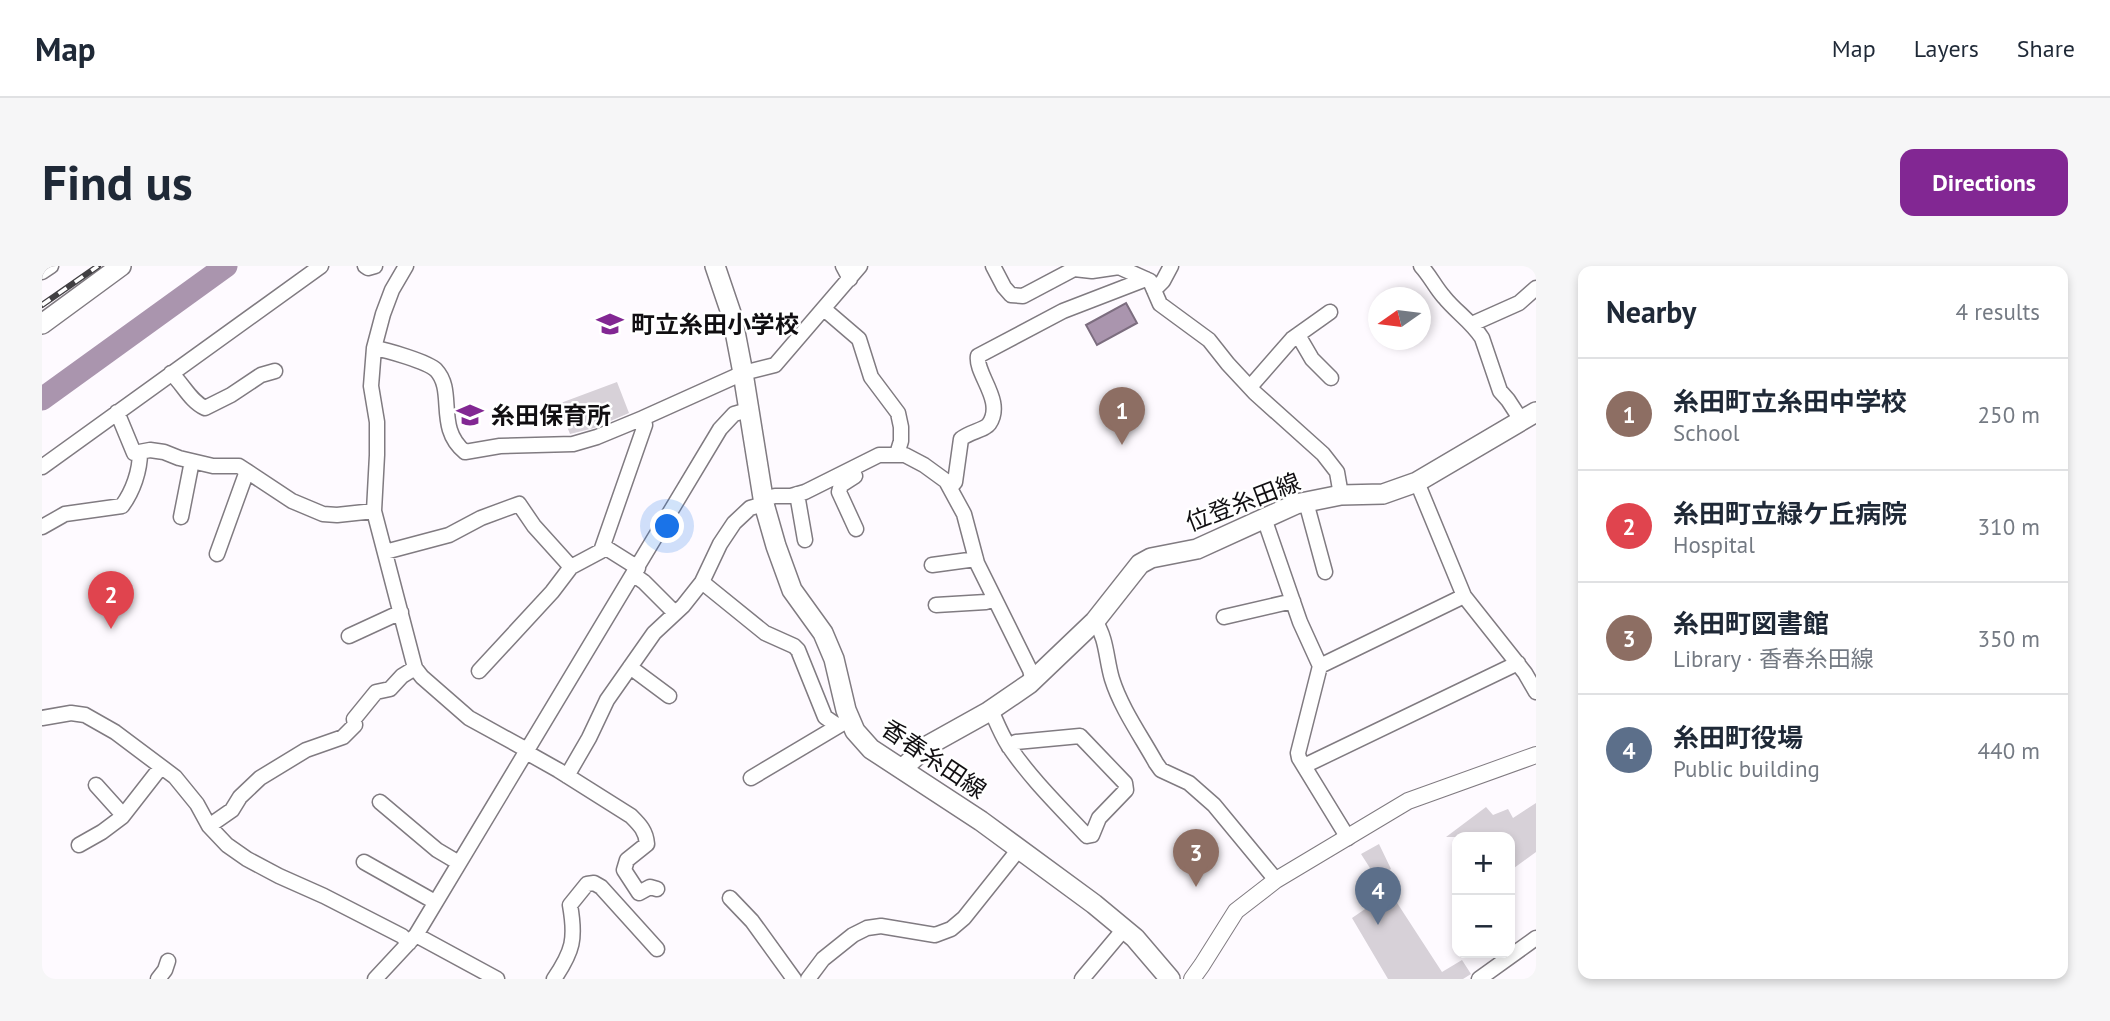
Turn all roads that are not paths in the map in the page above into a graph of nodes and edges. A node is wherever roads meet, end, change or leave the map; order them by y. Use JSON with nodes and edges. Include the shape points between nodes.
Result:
{"nodes":[{"id":1,"x":51,"y":266,"type":"edge"},
{"id":2,"x":121,"y":266,"type":"edge"},
{"id":3,"x":321,"y":266,"type":"edge"},
{"id":4,"x":365,"y":266,"type":"edge"},
{"id":5,"x":376,"y":266,"type":"edge"},
{"id":6,"x":406,"y":266,"type":"edge"},
{"id":7,"x":715,"y":266,"type":"edge"},
{"id":8,"x":860,"y":266,"type":"edge"},
{"id":9,"x":993,"y":266,"type":"edge"},
{"id":10,"x":1116,"y":266,"type":"edge"},
{"id":11,"x":1171,"y":266,"type":"edge"},
{"id":12,"x":1421,"y":266,"type":"edge"},
{"id":13,"x":42,"y":272,"type":"edge"},
{"id":14,"x":846,"y":272,"type":"edge"},
{"id":15,"x":1434,"y":272,"type":"edge"},
{"id":16,"x":1150,"y":285,"type":"junction"},
{"id":17,"x":1536,"y":288,"type":"edge"},
{"id":18,"x":824,"y":309,"type":"junction"},
{"id":19,"x":1330,"y":312,"type":"dead end"},
{"id":20,"x":42,"y":324,"type":"edge"},
{"id":21,"x":1472,"y":324,"type":"junction"},
{"id":22,"x":1298,"y":335,"type":"junction"},
{"id":23,"x":374,"y":348,"type":"junction"},
{"id":24,"x":275,"y":372,"type":"dead end"},
{"id":25,"x":171,"y":373,"type":"junction"},
{"id":26,"x":743,"y":373,"type":"junction"},
{"id":27,"x":1331,"y":378,"type":"dead end"},
{"id":28,"x":1250,"y":387,"type":"junction"},
{"id":29,"x":748,"y":410,"type":"junction"},
{"id":30,"x":117,"y":412,"type":"junction"},
{"id":31,"x":1529,"y":416,"type":"edge"},
{"id":32,"x":643,"y":418,"type":"junction"},
{"id":33,"x":140,"y":452,"type":"junction"},
{"id":34,"x":897,"y":454,"type":"junction"},
{"id":35,"x":192,"y":461,"type":"junction"},
{"id":36,"x":42,"y":467,"type":"edge"},
{"id":37,"x":853,"y":467,"type":"junction"},
{"id":38,"x":247,"y":471,"type":"junction"},
{"id":39,"x":1417,"y":482,"type":"junction"},
{"id":40,"x":950,"y":488,"type":"junction"},
{"id":41,"x":797,"y":494,"type":"junction"},
{"id":42,"x":1341,"y":495,"type":"junction"},
{"id":43,"x":763,"y":502,"type":"junction"},
{"id":44,"x":1306,"y":502,"type":"junction"},
{"id":45,"x":374,"y":512,"type":"junction"},
{"id":46,"x":181,"y":517,"type":"dead end"},
{"id":47,"x":1264,"y":518,"type":"junction"},
{"id":48,"x":42,"y":527,"type":"edge"},
{"id":49,"x":856,"y":529,"type":"dead end"},
{"id":50,"x":805,"y":540,"type":"dead end"},
{"id":51,"x":603,"y":546,"type":"junction"},
{"id":52,"x":385,"y":552,"type":"junction"},
{"id":53,"x":217,"y":554,"type":"dead end"},
{"id":54,"x":976,"y":559,"type":"junction"},
{"id":55,"x":932,"y":565,"type":"dead end"},
{"id":56,"x":571,"y":567,"type":"junction"},
{"id":57,"x":636,"y":571,"type":"junction"},
{"id":58,"x":1325,"y":572,"type":"dead end"},
{"id":59,"x":702,"y":582,"type":"junction"},
{"id":60,"x":1464,"y":596,"type":"junction"},
{"id":61,"x":994,"y":599,"type":"junction"},
{"id":62,"x":1293,"y":600,"type":"junction"},
{"id":63,"x":936,"y":605,"type":"dead end"},
{"id":64,"x":401,"y":612,"type":"junction"},
{"id":65,"x":675,"y":613,"type":"junction"},
{"id":66,"x":1224,"y":617,"type":"dead end"},
{"id":67,"x":1095,"y":621,"type":"junction"},
{"id":68,"x":349,"y":636,"type":"dead end"},
{"id":69,"x":1518,"y":663,"type":"junction"},
{"id":70,"x":1320,"y":666,"type":"junction"},
{"id":71,"x":630,"y":667,"type":"junction"},
{"id":72,"x":415,"y":668,"type":"junction"},
{"id":73,"x":479,"y":671,"type":"dead end"},
{"id":74,"x":1033,"y":681,"type":"junction"},
{"id":75,"x":1536,"y":692,"type":"edge"},
{"id":76,"x":668,"y":696,"type":"dead end"},
{"id":77,"x":991,"y":710,"type":"junction"},
{"id":78,"x":42,"y":718,"type":"edge"},
{"id":79,"x":844,"y":723,"type":"junction"},
{"id":80,"x":1009,"y":747,"type":"junction"},
{"id":81,"x":527,"y":751,"type":"junction"},
{"id":82,"x":1536,"y":755,"type":"edge"},
{"id":83,"x":1304,"y":766,"type":"junction"},
{"id":84,"x":161,"y":767,"type":"junction"},
{"id":85,"x":902,"y":769,"type":"junction"},
{"id":86,"x":567,"y":776,"type":"junction"},
{"id":87,"x":751,"y":778,"type":"dead end"},
{"id":88,"x":96,"y":785,"type":"dead end"},
{"id":89,"x":380,"y":802,"type":"dead end"},
{"id":90,"x":123,"y":815,"type":"junction"},
{"id":91,"x":209,"y":825,"type":"junction"},
{"id":92,"x":1348,"y":838,"type":"junction"},
{"id":93,"x":79,"y":845,"type":"dead end"},
{"id":94,"x":1019,"y":849,"type":"junction"},
{"id":95,"x":364,"y":862,"type":"dead end"},
{"id":96,"x":459,"y":863,"type":"junction"},
{"id":97,"x":1276,"y":880,"type":"junction"},
{"id":98,"x":657,"y":889,"type":"dead end"},
{"id":99,"x":730,"y":898,"type":"dead end"},
{"id":100,"x":435,"y":902,"type":"junction"},
{"id":101,"x":1124,"y":929,"type":"junction"},
{"id":102,"x":412,"y":939,"type":"junction"},
{"id":103,"x":1536,"y":939,"type":"edge"},
{"id":104,"x":657,"y":949,"type":"dead end"},
{"id":105,"x":168,"y":961,"type":"dead end"},
{"id":106,"x":817,"y":976,"type":"edge"},
{"id":107,"x":158,"y":979,"type":"edge"},
{"id":108,"x":375,"y":979,"type":"edge"},
{"id":109,"x":498,"y":979,"type":"edge"},
{"id":110,"x":554,"y":979,"type":"edge"},
{"id":111,"x":794,"y":979,"type":"edge"},
{"id":112,"x":1082,"y":979,"type":"edge"},
{"id":113,"x":1170,"y":979,"type":"edge"},
{"id":114,"x":1192,"y":979,"type":"edge"},
{"id":115,"x":1479,"y":979,"type":"edge"}],
"edges":[{"from":1,"to":13,"type":"street"},
{"from":2,"to":20,"type":"main road"},
{"from":3,"to":25,"type":"street"},
{"from":4,"to":5,"type":"street"},
{"from":6,"to":23,"type":"street","via":[[392,290]]},
{"from":7,"to":26,"type":"main road","name":"香春糸田線","via":[[732,316]]},
{"from":8,"to":14,"type":"street"},
{"from":9,"to":10,"type":"street","via":[[1011,295],[1023,296],[1074,270]]},
{"from":10,"to":16,"type":"street"},
{"from":11,"to":16,"type":"street","via":[[1163,281]]},
{"from":12,"to":15,"type":"street"},
{"from":14,"to":18,"type":"street"},
{"from":15,"to":21,"type":"street","via":[[1443,297]]},
{"from":16,"to":28,"type":"street","via":[[1160,304],[1209,340]]},
{"from":16,"to":40,"type":"street","via":[[1063,312],[978,356],[993,411],[984,429],[968,432],[961,439],[955,482]]},
{"from":17,"to":21,"type":"street","via":[[1519,303]]},
{"from":18,"to":26,"type":"street","via":[[775,365]]},
{"from":18,"to":34,"type":"street","via":[[859,340],[871,377],[898,413],[901,441]]},
{"from":19,"to":22,"type":"street"},
{"from":21,"to":31,"type":"street","via":[[1482,338],[1500,391]]},
{"from":22,"to":27,"type":"street","via":[[1312,359]]},
{"from":22,"to":28,"type":"street"},
{"from":23,"to":32,"type":"street","via":[[434,368],[444,387],[450,435],[466,452],[573,444]]},
{"from":23,"to":45,"type":"street"},
{"from":24,"to":25,"type":"street","via":[[261,375],[205,408],[195,404]]},
{"from":25,"to":30,"type":"street"},
{"from":26,"to":29,"type":"main road","name":"香春糸田線"},
{"from":26,"to":32,"type":"street"},
{"from":28,"to":42,"type":"street","via":[[1323,454],[1337,472]]},
{"from":29,"to":43,"type":"main road","name":"香春糸田線"},
{"from":29,"to":57,"type":"street","via":[[734,414],[720,429]]},
{"from":30,"to":33,"type":"street","via":[[134,453]]},
{"from":30,"to":36,"type":"street"},
{"from":31,"to":39,"type":"main road","name":"位登糸田線"},
{"from":32,"to":51,"type":"street","via":[[645,425]]},
{"from":33,"to":35,"type":"street","via":[[164,452]]},
{"from":33,"to":48,"type":"street","via":[[131,493],[122,506],[65,514]]},
{"from":34,"to":37,"type":"street","via":[[879,455]]},
{"from":34,"to":40,"type":"street","via":[[924,466]]},
{"from":35,"to":38,"type":"street"},
{"from":35,"to":46,"type":"street"},
{"from":37,"to":41,"type":"street"},
{"from":37,"to":49,"type":"street","via":[[856,475],[841,485],[839,492]]},
{"from":38,"to":45,"type":"street","via":[[292,501],[323,514]]},
{"from":38,"to":53,"type":"street"},
{"from":39,"to":42,"type":"main road","name":"位登糸田線","via":[[1383,494]]},
{"from":39,"to":60,"type":"street"},
{"from":40,"to":54,"type":"street","via":[[964,514]]},
{"from":41,"to":43,"type":"street"},
{"from":41,"to":50,"type":"street"},
{"from":42,"to":44,"type":"main road","name":"位登糸田線"},
{"from":43,"to":59,"type":"street","via":[[734,523]]},
{"from":43,"to":79,"type":"main road","name":"香春糸田線","via":[[792,590],[823,632],[834,659]]},
{"from":44,"to":47,"type":"main road","name":"位登糸田線"},
{"from":44,"to":58,"type":"street"},
{"from":45,"to":52,"type":"street"},
{"from":47,"to":62,"type":"street"},
{"from":47,"to":67,"type":"main road","name":"位登糸田線","via":[[1196,549],[1140,564]]},
{"from":51,"to":56,"type":"street"},
{"from":51,"to":57,"type":"street"},
{"from":52,"to":56,"type":"street","via":[[449,535],[519,504]]},
{"from":52,"to":64,"type":"street"},
{"from":54,"to":55,"type":"street"},
{"from":54,"to":61,"type":"street"},
{"from":56,"to":73,"type":"street"},
{"from":57,"to":65,"type":"street"},
{"from":57,"to":81,"type":"street"},
{"from":59,"to":65,"type":"street"},
{"from":59,"to":79,"type":"street","via":[[765,633],[794,646],[825,717]]},
{"from":60,"to":69,"type":"street"},
{"from":60,"to":70,"type":"street"},
{"from":61,"to":63,"type":"street"},
{"from":61,"to":74,"type":"street"},
{"from":62,"to":66,"type":"street"},
{"from":62,"to":70,"type":"street"},
{"from":64,"to":68,"type":"street"},
{"from":64,"to":72,"type":"street"},
{"from":65,"to":71,"type":"street","via":[[654,632]]},
{"from":67,"to":74,"type":"main road","name":"位登糸田線"},
{"from":67,"to":97,"type":"street","via":[[1119,696],[1156,763],[1214,805]]},
{"from":69,"to":75,"type":"street"},
{"from":69,"to":83,"type":"street"},
{"from":70,"to":83,"type":"street","via":[[1298,753]]},
{"from":71,"to":76,"type":"street"},
{"from":71,"to":86,"type":"street"},
{"from":72,"to":81,"type":"street","via":[[469,718]]},
{"from":72,"to":91,"type":"street","via":[[390,689],[376,692],[343,737],[320,743],[260,778],[232,810]]},
{"from":74,"to":77,"type":"main road","name":"位登糸田線"},
{"from":77,"to":80,"type":"street"},
{"from":77,"to":85,"type":"main road","name":"位登糸田線","via":[[927,746]]},
{"from":78,"to":84,"type":"street","via":[[85,715]]},
{"from":79,"to":85,"type":"main road","name":"香春糸田線","via":[[871,749]]},
{"from":79,"to":87,"type":"street"},
{"from":80,"to":80,"type":"street","via":[[1087,836],[1126,790],[1125,783],[1080,736],[1016,742]]},
{"from":81,"to":86,"type":"street"},
{"from":81,"to":96,"type":"street"},
{"from":82,"to":92,"type":"street","via":[[1408,801]]},
{"from":83,"to":92,"type":"street"},
{"from":84,"to":90,"type":"street"},
{"from":84,"to":91,"type":"street","via":[[175,777]]},
{"from":85,"to":94,"type":"main road","name":"香春糸田線"},
{"from":86,"to":98,"type":"street","via":[[640,824],[647,844],[627,860],[624,870],[639,893]]},
{"from":88,"to":90,"type":"street"},
{"from":89,"to":96,"type":"street"},
{"from":90,"to":93,"type":"street"},
{"from":91,"to":102,"type":"street","via":[[247,859]]},
{"from":92,"to":97,"type":"street"},
{"from":94,"to":101,"type":"main road","name":"香春糸田線"},
{"from":94,"to":106,"type":"street","via":[[951,929],[935,935],[867,928],[823,959]]},
{"from":95,"to":100,"type":"street"},
{"from":96,"to":100,"type":"street"},
{"from":97,"to":114,"type":"street","via":[[1236,911]]},
{"from":99,"to":111,"type":"street"},
{"from":100,"to":102,"type":"street"},
{"from":101,"to":112,"type":"street"},
{"from":101,"to":113,"type":"main road","name":"香春糸田線"},
{"from":102,"to":108,"type":"street"},
{"from":102,"to":109,"type":"street"},
{"from":103,"to":115,"type":"street"},
{"from":104,"to":110,"type":"street","via":[[601,887],[587,884],[570,905],[573,944]]},
{"from":105,"to":107,"type":"street"}]}
